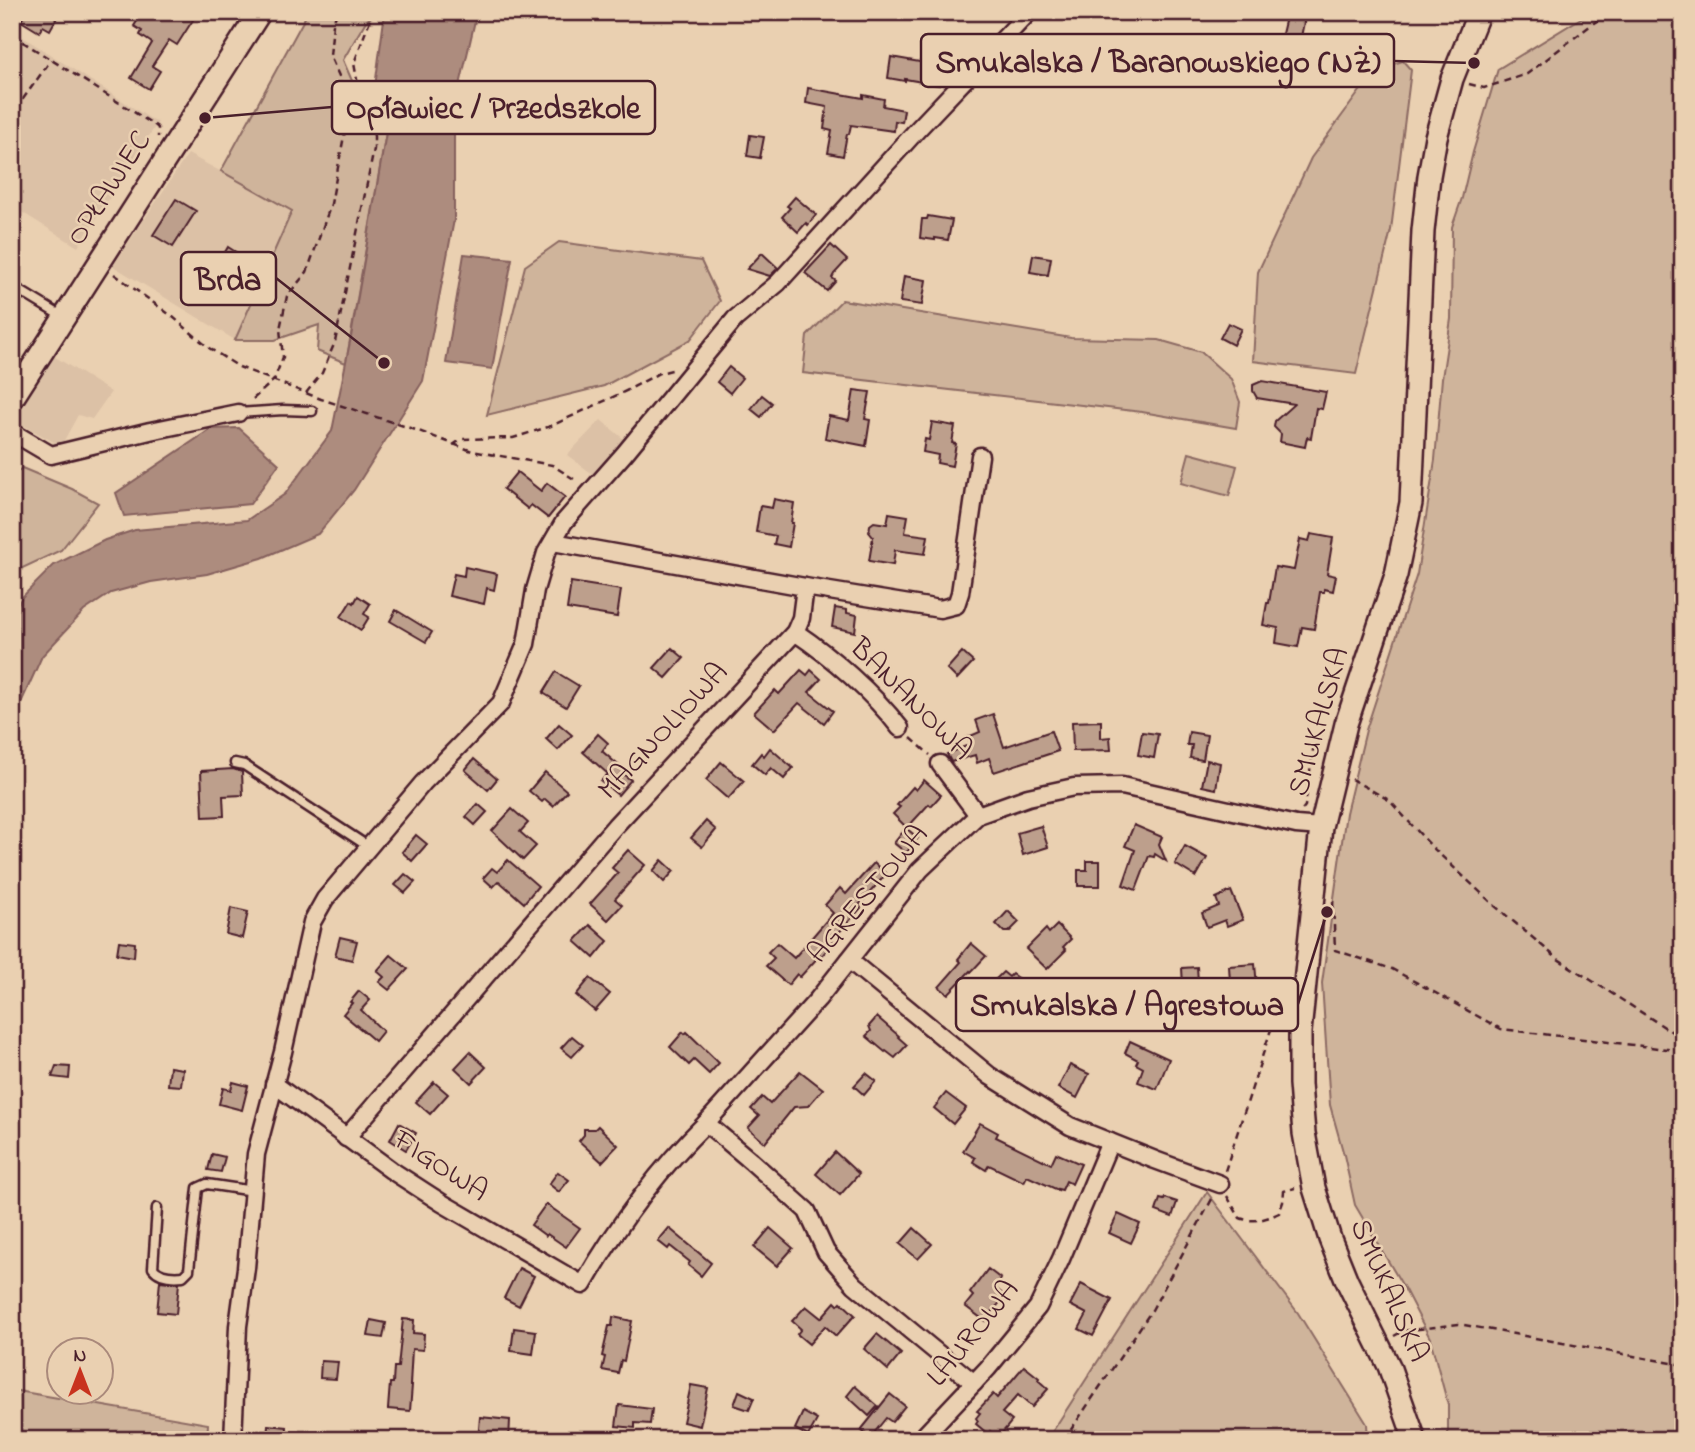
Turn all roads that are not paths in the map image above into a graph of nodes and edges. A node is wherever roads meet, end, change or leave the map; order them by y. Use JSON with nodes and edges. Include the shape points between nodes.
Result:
{"nodes":[{"id":1,"x":260,"y":12,"type":"edge"},
{"id":2,"x":1029,"y":12,"type":"edge"},
{"id":3,"x":1479,"y":12,"type":"edge"},
{"id":4,"x":12,"y":286,"type":"edge"},
{"id":5,"x":64,"y":318,"type":"junction"},
{"id":6,"x":12,"y":399,"type":"edge"},
{"id":7,"x":312,"y":411,"type":"dead end"},
{"id":8,"x":237,"y":413,"type":"joint"},
{"id":9,"x":12,"y":432,"type":"edge"},
{"id":10,"x":980,"y":456,"type":"dead end"},
{"id":11,"x":553,"y":542,"type":"junction"},
{"id":12,"x":805,"y":587,"type":"junction"},
{"id":13,"x":796,"y":632,"type":"junction"},
{"id":14,"x":900,"y":728,"type":"road end"},
{"id":15,"x":235,"y":763,"type":"dead end"},
{"id":16,"x":940,"y":764,"type":"road end"},
{"id":17,"x":978,"y":815,"type":"junction"},
{"id":18,"x":1321,"y":827,"type":"junction"},
{"id":19,"x":369,"y":847,"type":"junction"},
{"id":20,"x":849,"y":960,"type":"junction"},
{"id":21,"x":274,"y":1084,"type":"junction"},
{"id":22,"x":706,"y":1123,"type":"junction"},
{"id":23,"x":346,"y":1138,"type":"junction"},
{"id":24,"x":1110,"y":1142,"type":"junction"},
{"id":25,"x":1220,"y":1184,"type":"road end"},
{"id":26,"x":253,"y":1191,"type":"junction"},
{"id":27,"x":157,"y":1208,"type":"dead end"},
{"id":28,"x":583,"y":1286,"type":"joint"},
{"id":29,"x":974,"y":1383,"type":"junction"},
{"id":30,"x":233,"y":1440,"type":"edge"},
{"id":31,"x":920,"y":1440,"type":"edge"},
{"id":32,"x":1415,"y":1440,"type":"edge"}],
"edges":[{"from":1,"to":5,"type":"street","name":"OPŁAWIEC"},
{"from":2,"to":11,"type":"street","via":[[778,283],[735,319],[564,522]]},
{"from":3,"to":18,"type":"street","name":"SMUKALSKA","via":[[1452,79],[1429,176],[1411,503],[1396,575],[1346,724]]},
{"from":4,"to":5,"type":"lane"},
{"from":5,"to":6,"type":"street","name":"OPŁAWIEC"},
{"from":7,"to":8,"type":"lane"},
{"from":8,"to":9,"type":"street","via":[[51,455]]},
{"from":10,"to":12,"type":"street","via":[[956,606],[940,609]]},
{"from":11,"to":12,"type":"street"},
{"from":11,"to":19,"type":"street","via":[[535,590],[526,644],[500,703]]},
{"from":12,"to":13,"type":"street"},
{"from":13,"to":14,"type":"street","name":"BANANOWA","via":[[865,690]]},
{"from":13,"to":23,"type":"street","name":"MAGNOLIOWA","via":[[615,826]]},
{"from":15,"to":19,"type":"lane"},
{"from":16,"to":17,"type":"street","name":"BANANOWA"},
{"from":17,"to":18,"type":"street","name":"AGRESTOWA","via":[[1074,787],[1122,786]]},
{"from":17,"to":20,"type":"street","name":"AGRESTOWA","via":[[920,870]]},
{"from":18,"to":32,"type":"street","name":"SMUKALSKA","via":[[1300,1032],[1304,1133],[1330,1239],[1399,1389]]},
{"from":19,"to":21,"type":"street","via":[[325,899],[312,922]]},
{"from":20,"to":22,"type":"street","name":"AGRESTOWA"},
{"from":20,"to":24,"type":"street","via":[[990,1076],[1070,1126]]},
{"from":21,"to":23,"type":"street","name":"FIGOWA"},
{"from":21,"to":26,"type":"street","via":[[256,1154]]},
{"from":22,"to":28,"type":"street","name":"AGRESTOWA","via":[[638,1200]]},
{"from":22,"to":29,"type":"street","via":[[807,1211],[826,1252],[855,1285]]},
{"from":23,"to":28,"type":"street","name":"FIGOWA","via":[[442,1203]]},
{"from":24,"to":25,"type":"street"},
{"from":24,"to":29,"type":"street","name":"LAUROWA","via":[[1038,1307]]},
{"from":26,"to":27,"type":"lane","via":[[207,1184],[198,1188],[189,1270],[183,1276],[164,1275],[153,1268]]},
{"from":26,"to":30,"type":"street","via":[[238,1326]]},
{"from":29,"to":31,"type":"street","name":"LAUROWA"}]}
